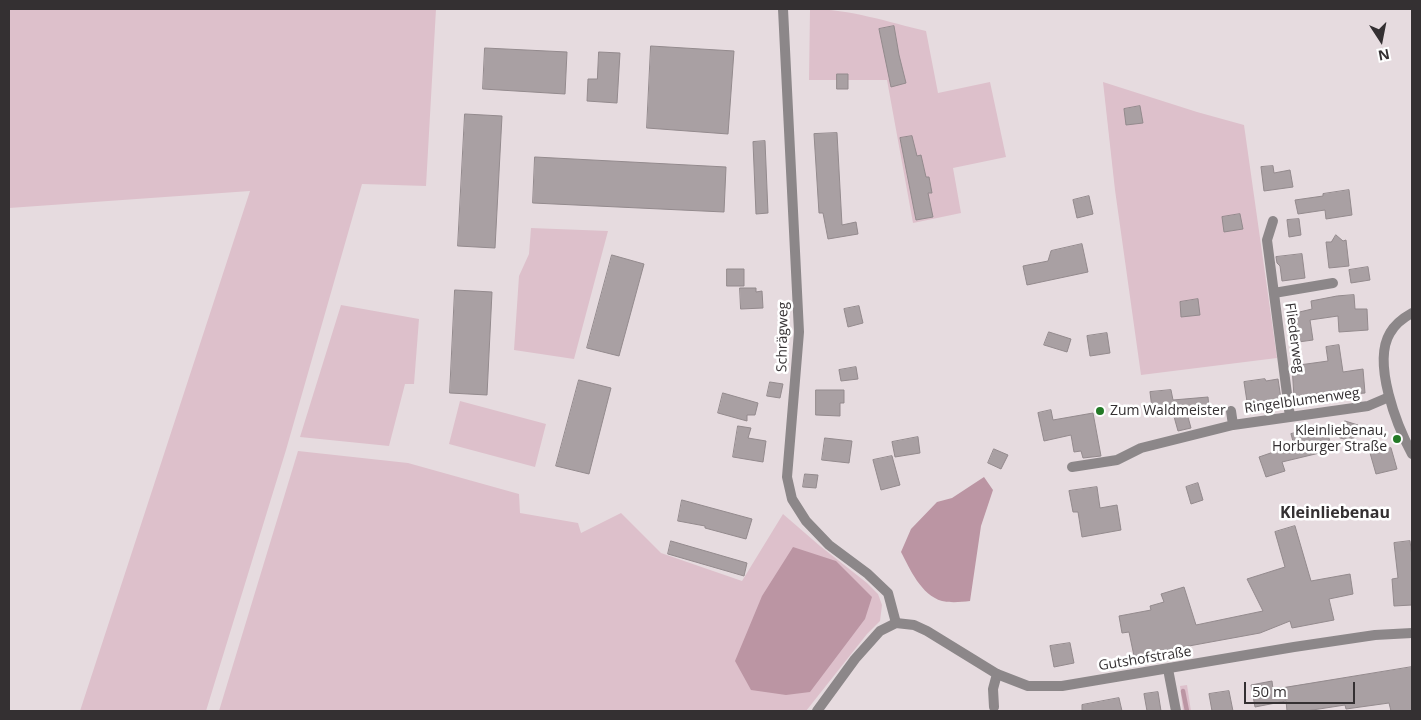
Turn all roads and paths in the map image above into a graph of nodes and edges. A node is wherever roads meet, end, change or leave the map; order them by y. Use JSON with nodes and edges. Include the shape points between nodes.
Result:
{"nodes":[{"id":1,"x":783,"y":9,"type":"edge"},
{"id":2,"x":1273,"y":221,"type":"dead end"},
{"id":3,"x":1333,"y":283,"type":"dead end"},
{"id":4,"x":1274,"y":293,"type":"junction"},
{"id":5,"x":1412,"y":313,"type":"edge"},
{"id":6,"x":1390,"y":397,"type":"junction"},
{"id":7,"x":1231,"y":411,"type":"dead end"},
{"id":8,"x":1290,"y":417,"type":"junction"},
{"id":9,"x":1233,"y":425,"type":"junction"},
{"id":10,"x":1412,"y":454,"type":"edge"},
{"id":11,"x":1072,"y":468,"type":"dead end"},
{"id":12,"x":896,"y":623,"type":"junction"},
{"id":13,"x":1412,"y":633,"type":"edge"},
{"id":14,"x":1168,"y":669,"type":"junction"},
{"id":15,"x":997,"y":674,"type":"junction"},
{"id":16,"x":994,"y":707,"type":"dead end"},
{"id":17,"x":817,"y":711,"type":"edge"},
{"id":18,"x":1176,"y":711,"type":"edge"}],
"edges":[{"from":1,"to":12,"type":"street","name":"Schrägweg","via":[[799,332],[787,476],[792,499],[806,522],[888,593]]},
{"from":2,"to":4,"type":"street","name":"Fliederweg","via":[[1267,240]]},
{"from":3,"to":4,"type":"street","name":"Fliederweg"},
{"from":4,"to":8,"type":"street","name":"Fliederweg"},
{"from":5,"to":6,"type":"street","via":[[1402,318],[1389,334],[1384,368]]},
{"from":6,"to":8,"type":"street","name":"Ringelblumenweg","via":[[1368,406]]},
{"from":6,"to":10,"type":"street"},
{"from":7,"to":9,"type":"street"},
{"from":8,"to":9,"type":"street","name":"Ringelblumenweg"},
{"from":9,"to":11,"type":"street","name":"Ringelblumenweg","via":[[1141,448],[1117,460]]},
{"from":12,"to":15,"type":"street","name":"Gutshofstraße","via":[[914,625],[927,631]]},
{"from":12,"to":17,"type":"street","via":[[880,630]]},
{"from":13,"to":14,"type":"street","name":"Gutshofstraße","via":[[1374,635]]},
{"from":14,"to":15,"type":"street","name":"Gutshofstraße","via":[[1062,686],[1028,686]]},
{"from":14,"to":18,"type":"street"},
{"from":15,"to":16,"type":"street","via":[[993,689]]}]}
